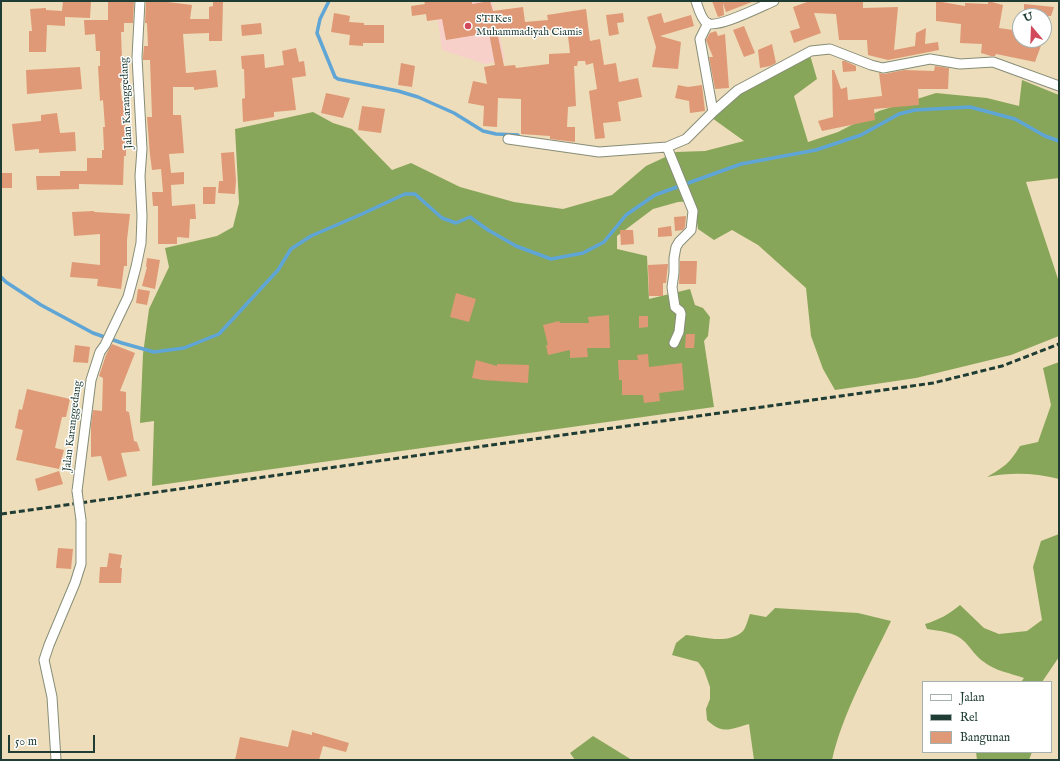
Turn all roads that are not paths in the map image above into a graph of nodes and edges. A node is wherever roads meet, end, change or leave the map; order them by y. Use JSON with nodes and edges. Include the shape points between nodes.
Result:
{"nodes":[{"id":1,"x":140,"y":1,"type":"edge"},
{"id":2,"x":696,"y":1,"type":"edge"},
{"id":3,"x":774,"y":1,"type":"edge"},
{"id":4,"x":708,"y":23,"type":"junction"},
{"id":5,"x":1059,"y":86,"type":"edge"},
{"id":6,"x":713,"y":112,"type":"junction"},
{"id":7,"x":508,"y":139,"type":"dead end"},
{"id":8,"x":667,"y":147,"type":"junction"},
{"id":9,"x":674,"y":343,"type":"dead end"},
{"id":10,"x":56,"y":760,"type":"edge"}],
"edges":[{"from":1,"to":10,"type":"street","name":"Jalan Karanggedang","bridge":true,"via":[[137,57],[142,149],[141,243],[128,297],[100,352],[91,380],[77,491],[81,520],[81,564],[44,660],[52,697]]},
{"from":2,"to":4,"type":"street","via":[[704,20]]},
{"from":3,"to":4,"type":"street","via":[[720,24]]},
{"from":4,"to":6,"type":"street","via":[[700,39]]},
{"from":5,"to":6,"type":"street","via":[[993,62],[960,64],[930,59],[883,68],[825,49],[812,51],[747,84]]},
{"from":6,"to":8,"type":"street","via":[[686,139]]},
{"from":7,"to":8,"type":"street","via":[[599,152]]},
{"from":8,"to":9,"type":"street","via":[[690,203],[693,217],[691,230],[679,242],[674,258],[672,287],[675,307],[681,314]]}]}
